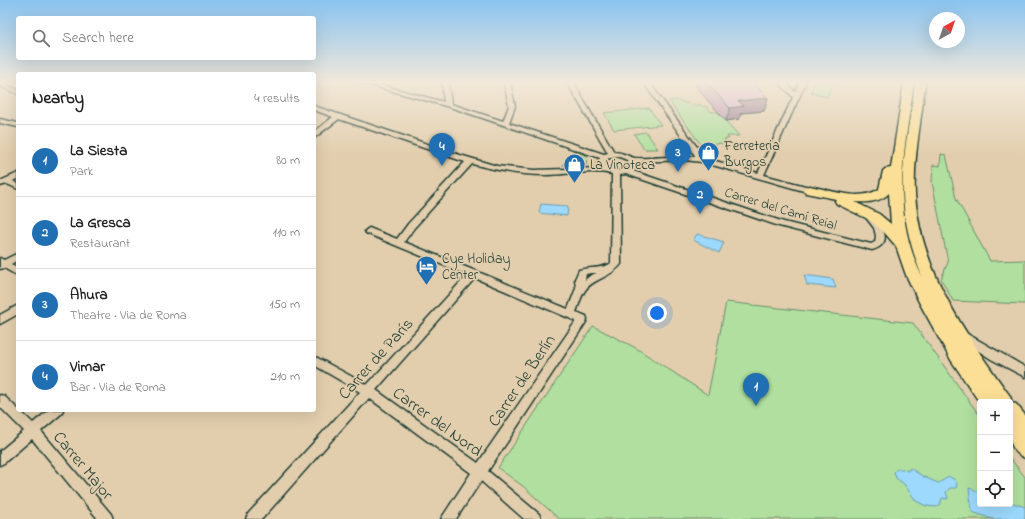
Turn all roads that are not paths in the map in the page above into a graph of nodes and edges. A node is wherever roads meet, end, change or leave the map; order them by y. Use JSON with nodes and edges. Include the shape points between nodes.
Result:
{"nodes":[{"id":1,"x":452,"y":106,"type":"edge"},
{"id":2,"x":512,"y":106,"type":"edge"},
{"id":3,"x":583,"y":106,"type":"edge"},
{"id":4,"x":663,"y":106,"type":"edge"},
{"id":5,"x":792,"y":106,"type":"edge"},
{"id":6,"x":906,"y":106,"type":"edge"},
{"id":7,"x":917,"y":106,"type":"edge"},
{"id":8,"x":316,"y":109,"type":"edge"},
{"id":9,"x":338,"y":116,"type":"junction"},
{"id":10,"x":0,"y":121,"type":"edge"},
{"id":11,"x":505,"y":123,"type":"junction"},
{"id":12,"x":16,"y":125,"type":"edge"},
{"id":13,"x":316,"y":134,"type":"edge"},
{"id":14,"x":900,"y":146,"type":"junction"},
{"id":15,"x":609,"y":155,"type":"junction"},
{"id":16,"x":632,"y":160,"type":"junction"},
{"id":17,"x":702,"y":160,"type":"junction"},
{"id":18,"x":469,"y":162,"type":"junction"},
{"id":19,"x":607,"y":170,"type":"junction"},
{"id":20,"x":626,"y":172,"type":"junction"},
{"id":21,"x":616,"y":173,"type":"junction"},
{"id":22,"x":16,"y":176,"type":"edge"},
{"id":23,"x":760,"y":176,"type":"junction"},
{"id":24,"x":3,"y":182,"type":"edge"},
{"id":25,"x":16,"y":186,"type":"edge"},
{"id":26,"x":810,"y":190,"type":"joint"},
{"id":27,"x":865,"y":209,"type":"junction"},
{"id":28,"x":369,"y":231,"type":"dead end"},
{"id":29,"x":399,"y":243,"type":"junction"},
{"id":30,"x":902,"y":245,"type":"junction"},
{"id":31,"x":16,"y":257,"type":"edge"},
{"id":32,"x":1,"y":264,"type":"edge"},
{"id":33,"x":16,"y":272,"type":"edge"},
{"id":34,"x":474,"y":274,"type":"junction"},
{"id":35,"x":16,"y":310,"type":"edge"},
{"id":36,"x":577,"y":316,"type":"junction"},
{"id":37,"x":0,"y":320,"type":"edge"},
{"id":38,"x":951,"y":328,"type":"junction"},
{"id":39,"x":316,"y":361,"type":"edge"},
{"id":40,"x":1025,"y":372,"type":"edge"},
{"id":41,"x":369,"y":392,"type":"junction"},
{"id":42,"x":987,"y":399,"type":"edge"},
{"id":43,"x":1002,"y":399,"type":"edge"},
{"id":44,"x":0,"y":400,"type":"edge"},
{"id":45,"x":55,"y":412,"type":"edge"},
{"id":46,"x":1013,"y":414,"type":"edge"},
{"id":47,"x":33,"y":430,"type":"junction"},
{"id":48,"x":1025,"y":430,"type":"edge"},
{"id":49,"x":1013,"y":434,"type":"edge"},
{"id":50,"x":1025,"y":450,"type":"edge"},
{"id":51,"x":0,"y":460,"type":"edge"},
{"id":52,"x":480,"y":472,"type":"junction"},
{"id":53,"x":106,"y":519,"type":"edge"},
{"id":54,"x":253,"y":519,"type":"edge"},
{"id":55,"x":448,"y":519,"type":"edge"},
{"id":56,"x":534,"y":519,"type":"edge"}],
"edges":[{"from":1,"to":11,"type":"street"},
{"from":2,"to":11,"type":"street"},
{"from":3,"to":15,"type":"street"},
{"from":4,"to":17,"type":"street"},
{"from":5,"to":23,"type":"street"},
{"from":6,"to":14,"type":"main road"},
{"from":7,"to":38,"type":"main road","via":[[909,164],[909,196],[916,241]]},
{"from":8,"to":9,"type":"street"},
{"from":9,"to":13,"type":"street"},
{"from":9,"to":18,"type":"street"},
{"from":10,"to":12,"type":"street"},
{"from":11,"to":15,"type":"street"},
{"from":14,"to":27,"type":"main road","via":[[890,165],[883,192]]},
{"from":14,"to":30,"type":"main road","via":[[895,192]]},
{"from":15,"to":16,"type":"street","via":[[625,156]]},
{"from":15,"to":19,"type":"street","via":[[601,163]]},
{"from":16,"to":17,"type":"street"},
{"from":16,"to":20,"type":"street","via":[[634,166]]},
{"from":17,"to":23,"type":"street"},
{"from":18,"to":19,"type":"street","via":[[524,172]]},
{"from":18,"to":29,"type":"street","via":[[411,226]]},
{"from":19,"to":21,"type":"street"},
{"from":20,"to":21,"type":"street"},
{"from":20,"to":27,"type":"street","name":"Carrer del Camí Reial","via":[[782,224],[872,247],[879,244],[878,228]]},
{"from":21,"to":36,"type":"street","name":"Carrer de Berlín","via":[[616,264],[608,270],[582,272]]},
{"from":22,"to":24,"type":"street"},
{"from":23,"to":26,"type":"street"},
{"from":24,"to":25,"type":"street"},
{"from":26,"to":27,"type":"main road"},
{"from":27,"to":30,"type":"main road","via":[[890,230]]},
{"from":28,"to":29,"type":"street"},
{"from":29,"to":34,"type":"street"},
{"from":30,"to":38,"type":"main road","via":[[914,276]]},
{"from":31,"to":32,"type":"street"},
{"from":32,"to":33,"type":"street"},
{"from":34,"to":36,"type":"street"},
{"from":34,"to":41,"type":"street","name":"Carrer de París"},
{"from":35,"to":37,"type":"street"},
{"from":36,"to":52,"type":"street","name":"Carrer de Berlín"},
{"from":38,"to":40,"type":"street"},
{"from":38,"to":42,"type":"main road","via":[[969,374]]},
{"from":38,"to":43,"type":"main road"},
{"from":39,"to":41,"type":"street","name":"Carrer del Nord"},
{"from":41,"to":52,"type":"street","name":"Carrer del Nord"},
{"from":41,"to":54,"type":"street","name":"Carrer de París"},
{"from":44,"to":47,"type":"street","name":"Carrer Major"},
{"from":45,"to":47,"type":"street"},
{"from":46,"to":48,"type":"main road"},
{"from":47,"to":51,"type":"street"},
{"from":47,"to":53,"type":"street","name":"Carrer Major"},
{"from":49,"to":50,"type":"main road"},
{"from":52,"to":55,"type":"street","name":"Carrer de Berlín"},
{"from":52,"to":56,"type":"street","name":"Carrer del Nord"}]}
